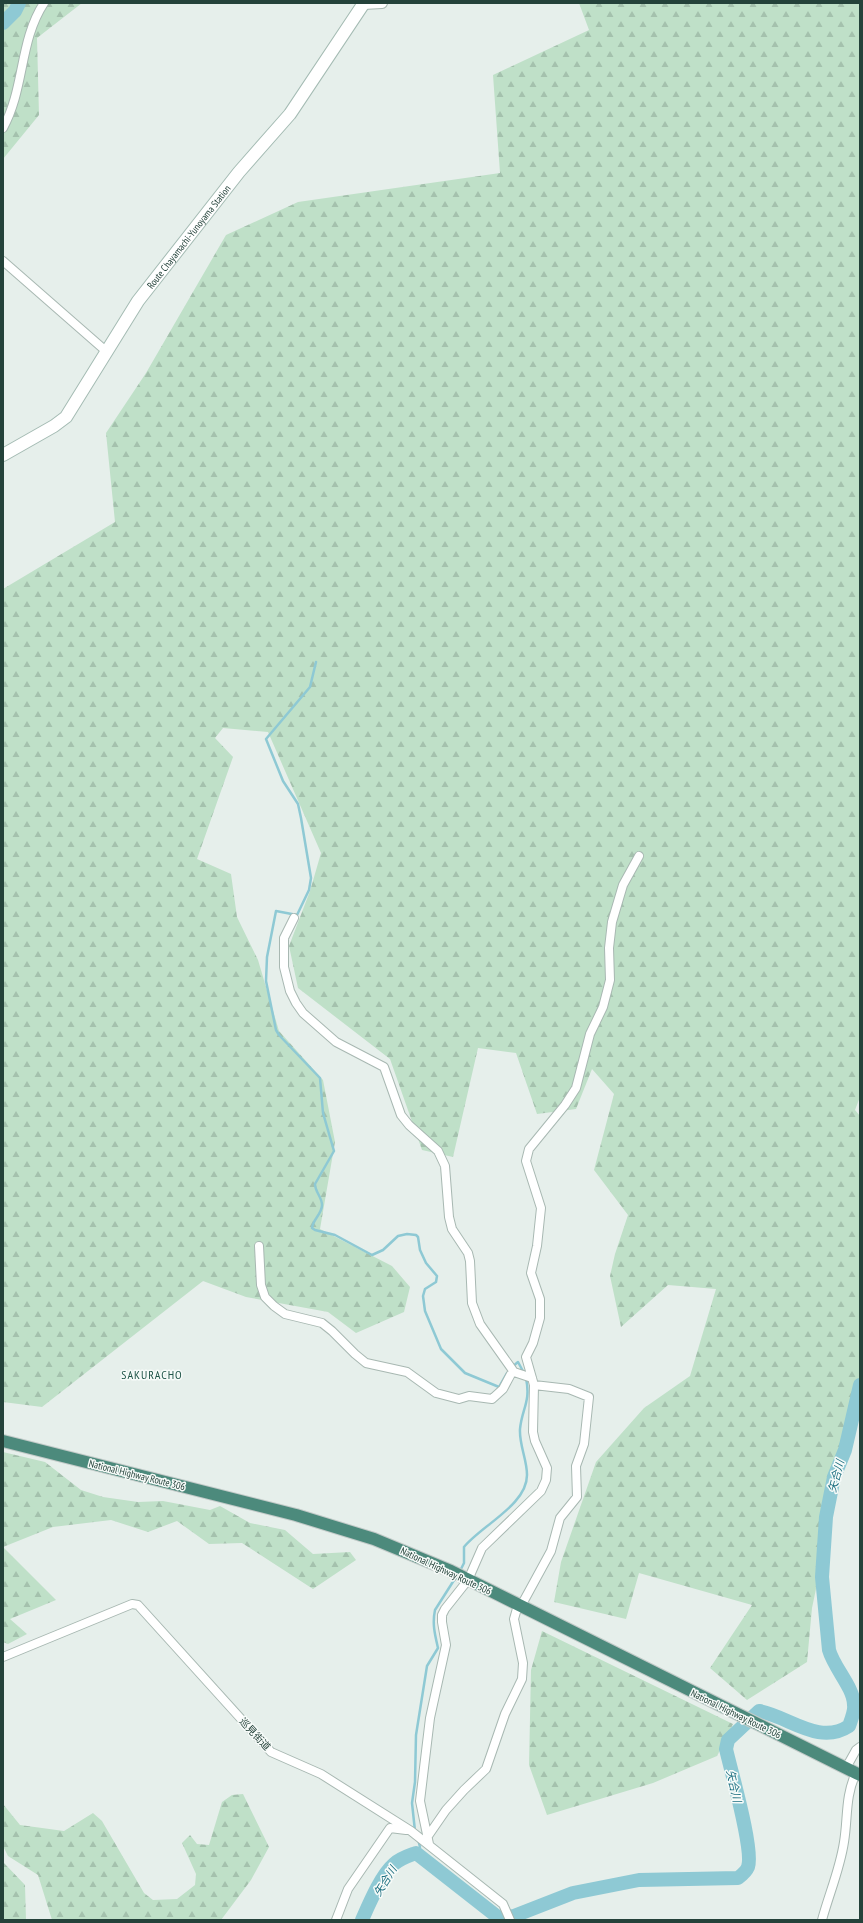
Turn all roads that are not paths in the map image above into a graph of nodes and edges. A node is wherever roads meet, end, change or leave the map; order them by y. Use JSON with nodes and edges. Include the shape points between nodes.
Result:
{"nodes":[{"id":1,"x":44,"y":3,"type":"edge"},
{"id":2,"x":363,"y":3,"type":"edge"},
{"id":3,"x":382,"y":3,"type":"edge"},
{"id":4,"x":3,"y":128,"type":"edge"},
{"id":5,"x":3,"y":260,"type":"edge"},
{"id":6,"x":107,"y":352,"type":"junction"},
{"id":7,"x":3,"y":455,"type":"edge"},
{"id":8,"x":639,"y":856,"type":"dead end"},
{"id":9,"x":294,"y":918,"type":"dead end"},
{"id":10,"x":259,"y":1246,"type":"dead end"},
{"id":11,"x":514,"y":1371,"type":"junction"},
{"id":12,"x":532,"y":1380,"type":"junction"},
{"id":13,"x":3,"y":1441,"type":"edge"},
{"id":14,"x":466,"y":1579,"type":"junction"},
{"id":15,"x":520,"y":1606,"type":"junction"},
{"id":16,"x":3,"y":1656,"type":"edge"},
{"id":17,"x":860,"y":1747,"type":"edge"},
{"id":18,"x":854,"y":1772,"type":"edge"},
{"id":19,"x":410,"y":1831,"type":"junction"},
{"id":20,"x":427,"y":1840,"type":"junction"},
{"id":21,"x":510,"y":1919,"type":"edge"},
{"id":22,"x":336,"y":1920,"type":"edge"},
{"id":23,"x":822,"y":1920,"type":"edge"}],
"edges":[{"from":1,"to":4,"type":"street","via":[[27,42],[18,88]]},
{"from":2,"to":3,"type":"street"},
{"from":2,"to":6,"type":"main road","name":"Route Chayamachi-Yunoyama Station","via":[[290,114],[239,172],[174,254],[138,301]]},
{"from":5,"to":6,"type":"street"},
{"from":6,"to":7,"type":"main road","name":"Route Chayamachi-Yunoyama Station","via":[[66,417]]},
{"from":8,"to":12,"type":"street","via":[[622,885],[612,922],[609,948],[610,980],[603,1007],[590,1034],[576,1088],[529,1149],[526,1161],[541,1208],[531,1273],[540,1299],[540,1318],[526,1357]]},
{"from":9,"to":11,"type":"street","via":[[284,938],[284,967],[290,992],[303,1013],[336,1042],[384,1067],[401,1115],[438,1151],[445,1166],[452,1229],[468,1253],[470,1261],[472,1303],[480,1324]]},
{"from":10,"to":11,"type":"street","via":[[261,1285],[265,1297],[285,1314],[322,1323],[366,1363],[407,1372],[436,1393],[460,1399],[469,1396],[492,1399],[499,1394]]},
{"from":11,"to":12,"type":"street"},
{"from":12,"to":14,"type":"street","via":[[533,1432],[547,1468],[546,1480],[541,1491],[482,1548]]},
{"from":12,"to":15,"type":"street","via":[[590,1396],[584,1444],[576,1466],[577,1497],[560,1518],[548,1556]]},
{"from":13,"to":14,"type":"highway","name":"National Highway Route 306","via":[[330,1525],[374,1540]]},
{"from":14,"to":15,"type":"highway","name":"National Highway Route 306"},
{"from":14,"to":20,"type":"street","via":[[442,1615],[446,1645],[430,1718],[420,1796]]},
{"from":15,"to":18,"type":"highway","name":"National Highway Route 306"},
{"from":15,"to":20,"type":"street","via":[[514,1619],[523,1663],[522,1679],[505,1714],[486,1769],[450,1805]]},
{"from":16,"to":19,"type":"street","name":"巡見街道","via":[[132,1604],[138,1605],[271,1752],[321,1774]]},
{"from":17,"to":18,"type":"street","via":[[856,1750]]},
{"from":18,"to":23,"type":"street","via":[[846,1805],[844,1842]]},
{"from":19,"to":20,"type":"street","name":"巡見街道"},
{"from":19,"to":22,"type":"street","via":[[390,1828],[348,1889]]},
{"from":20,"to":21,"type":"street","name":"巡見街道","via":[[502,1904]]}]}
